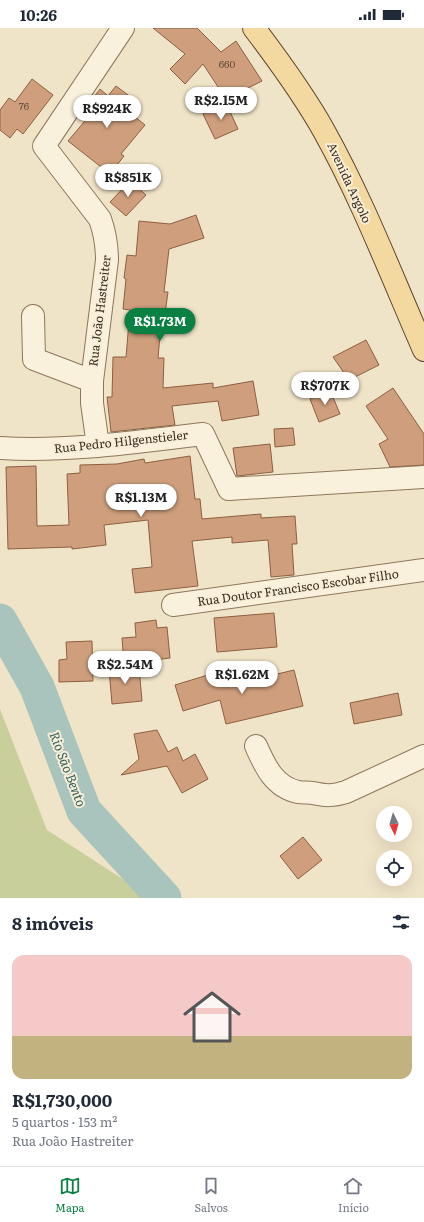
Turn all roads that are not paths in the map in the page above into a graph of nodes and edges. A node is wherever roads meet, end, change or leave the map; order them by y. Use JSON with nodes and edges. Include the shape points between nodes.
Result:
{"nodes":[{"id":1,"x":124,"y":28,"type":"edge"},
{"id":2,"x":254,"y":28,"type":"edge"},
{"id":3,"x":33,"y":316,"type":"dead end"},
{"id":4,"x":424,"y":350,"type":"edge"},
{"id":5,"x":92,"y":381,"type":"junction"},
{"id":6,"x":98,"y":446,"type":"junction"},
{"id":7,"x":0,"y":448,"type":"edge"},
{"id":8,"x":424,"y":477,"type":"edge"},
{"id":9,"x":424,"y":570,"type":"edge"},
{"id":10,"x":173,"y":605,"type":"dead end"},
{"id":11,"x":256,"y":746,"type":"dead end"},
{"id":12,"x":424,"y":756,"type":"edge"}],
"edges":[{"from":1,"to":5,"type":"street","name":"Rua João Hastreiter","via":[[44,146],[100,219],[105,233],[106,260]]},
{"from":2,"to":4,"type":"main road","name":"Avenida Argolo","via":[[299,90],[324,130],[362,208]]},
{"from":3,"to":5,"type":"street","via":[[34,359]]},
{"from":5,"to":6,"type":"street","name":"Rua João Hastreiter"},
{"from":6,"to":7,"type":"street","name":"Rua Pedro Hilgenstieler","via":[[52,450]]},
{"from":6,"to":8,"type":"street","name":"Rua Pedro Hilgenstieler","via":[[204,434],[229,489]]},
{"from":9,"to":10,"type":"street","name":"Rua Doutor Francisco Escobar Filho"},
{"from":11,"to":12,"type":"street","via":[[267,769],[280,785],[297,792],[323,796],[335,796],[346,792]]}]}
